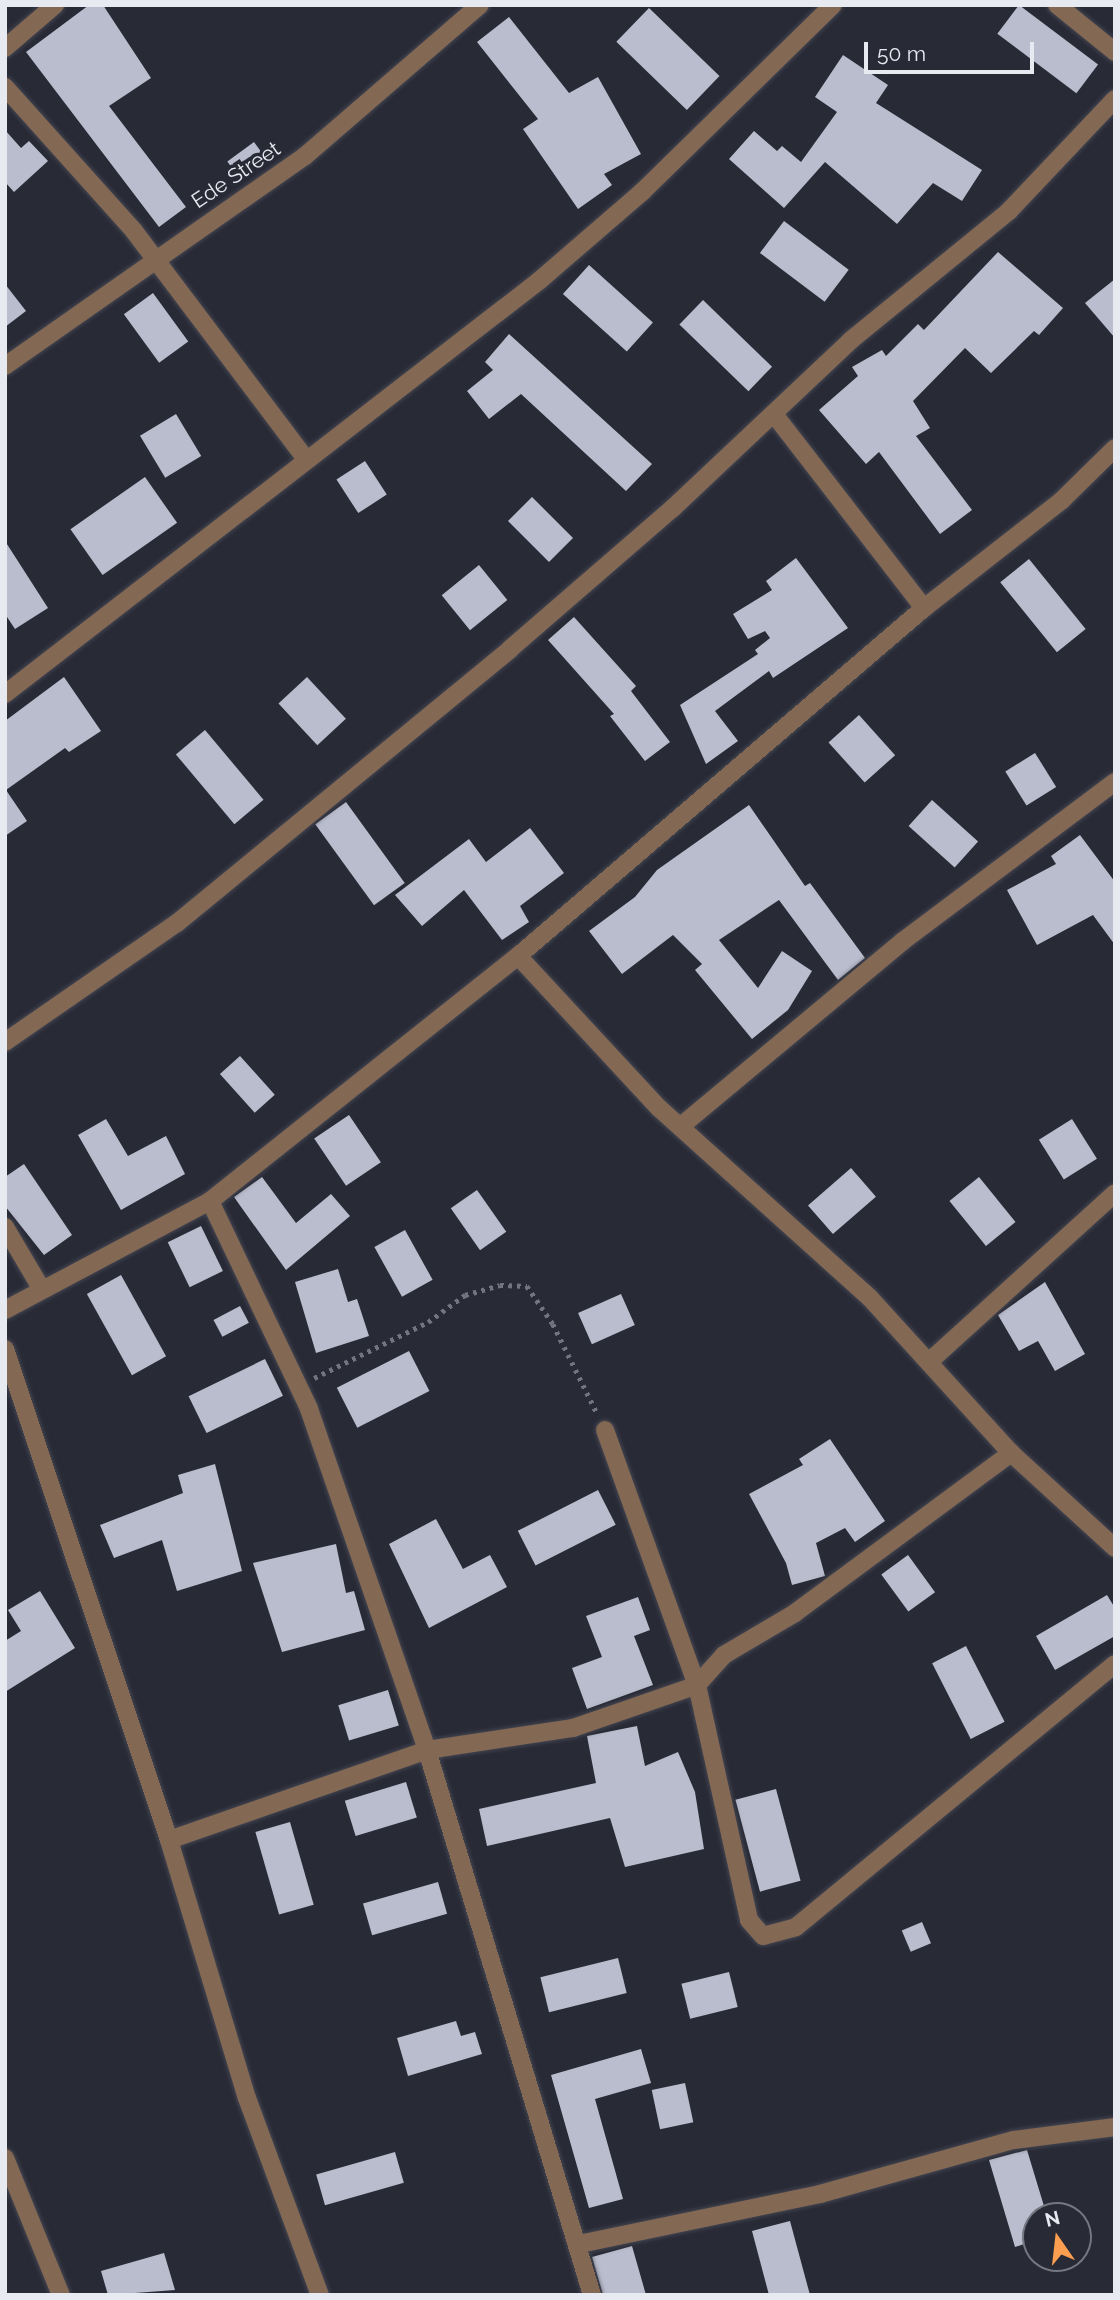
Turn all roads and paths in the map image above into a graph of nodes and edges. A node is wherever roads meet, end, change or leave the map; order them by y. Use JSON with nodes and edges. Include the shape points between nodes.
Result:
{"nodes":[{"id":1,"x":55,"y":5,"type":"edge"},
{"id":2,"x":480,"y":5,"type":"edge"},
{"id":3,"x":834,"y":5,"type":"edge"},
{"id":4,"x":1057,"y":5,"type":"edge"},
{"id":5,"x":5,"y":48,"type":"edge"},
{"id":6,"x":1115,"y":52,"type":"edge"},
{"id":7,"x":5,"y":87,"type":"edge"},
{"id":8,"x":1115,"y":99,"type":"edge"},
{"id":9,"x":151,"y":259,"type":"junction"},
{"id":10,"x":5,"y":366,"type":"edge"},
{"id":11,"x":774,"y":414,"type":"junction"},
{"id":12,"x":1115,"y":448,"type":"edge"},
{"id":13,"x":306,"y":459,"type":"junction"},
{"id":14,"x":924,"y":608,"type":"junction"},
{"id":15,"x":5,"y":694,"type":"edge"},
{"id":16,"x":1115,"y":782,"type":"edge"},
{"id":17,"x":518,"y":956,"type":"junction"},
{"id":18,"x":5,"y":1042,"type":"edge"},
{"id":19,"x":681,"y":1126,"type":"junction"},
{"id":20,"x":1115,"y":1193,"type":"edge"},
{"id":21,"x":209,"y":1201,"type":"junction"},
{"id":22,"x":5,"y":1227,"type":"edge"},
{"id":23,"x":41,"y":1288,"type":"junction"},
{"id":24,"x":5,"y":1310,"type":"edge"},
{"id":25,"x":5,"y":1349,"type":"edge"},
{"id":26,"x":932,"y":1360,"type":"junction"},
{"id":27,"x":298,"y":1386,"type":"junction"},
{"id":28,"x":605,"y":1430,"type":"joint"},
{"id":29,"x":1011,"y":1453,"type":"junction"},
{"id":30,"x":1115,"y":1548,"type":"edge"},
{"id":31,"x":1115,"y":1664,"type":"edge"},
{"id":32,"x":697,"y":1685,"type":"junction"},
{"id":33,"x":427,"y":1750,"type":"junction"},
{"id":34,"x":169,"y":1840,"type":"junction"},
{"id":35,"x":1115,"y":2127,"type":"edge"},
{"id":36,"x":5,"y":2158,"type":"edge"},
{"id":37,"x":579,"y":2244,"type":"junction"},
{"id":38,"x":61,"y":2295,"type":"edge"},
{"id":39,"x":320,"y":2295,"type":"edge"},
{"id":40,"x":592,"y":2295,"type":"edge"}],
"edges":[{"from":1,"to":5,"type":"street"},
{"from":2,"to":9,"type":"street","name":"Ede Street","via":[[305,156]]},
{"from":3,"to":13,"type":"street","via":[[642,192],[540,280]]},
{"from":4,"to":6,"type":"street"},
{"from":7,"to":9,"type":"street","via":[[134,231]]},
{"from":8,"to":11,"type":"street","via":[[1009,211],[851,340]]},
{"from":9,"to":10,"type":"street","name":"Ede Street"},
{"from":9,"to":13,"type":"street"},
{"from":11,"to":14,"type":"street"},
{"from":11,"to":18,"type":"street","via":[[510,649],[177,923]]},
{"from":12,"to":14,"type":"street","via":[[1062,500]]},
{"from":13,"to":15,"type":"street"},
{"from":14,"to":17,"type":"street"},
{"from":16,"to":19,"type":"street","via":[[904,941]]},
{"from":17,"to":19,"type":"street"},
{"from":17,"to":21,"type":"street"},
{"from":19,"to":26,"type":"street"},
{"from":20,"to":26,"type":"street"},
{"from":21,"to":23,"type":"street"},
{"from":21,"to":27,"type":"street"},
{"from":22,"to":23,"type":"street"},
{"from":23,"to":24,"type":"street"},
{"from":25,"to":34,"type":"street"},
{"from":26,"to":29,"type":"street"},
{"from":27,"to":28,"type":"path","via":[[428,1322],[465,1296],[500,1285],[527,1286],[553,1324]]},
{"from":27,"to":33,"type":"street"},
{"from":28,"to":32,"type":"street"},
{"from":29,"to":30,"type":"street"},
{"from":29,"to":32,"type":"street","via":[[795,1614],[724,1655]]},
{"from":31,"to":32,"type":"street","via":[[796,1927],[763,1936],[750,1920]]},
{"from":32,"to":33,"type":"street","via":[[573,1728]]},
{"from":33,"to":34,"type":"street"},
{"from":33,"to":37,"type":"street"},
{"from":34,"to":39,"type":"street","via":[[247,2098]]},
{"from":35,"to":37,"type":"street","via":[[1014,2140],[820,2194]]},
{"from":36,"to":38,"type":"street"},
{"from":37,"to":40,"type":"street"}]}
